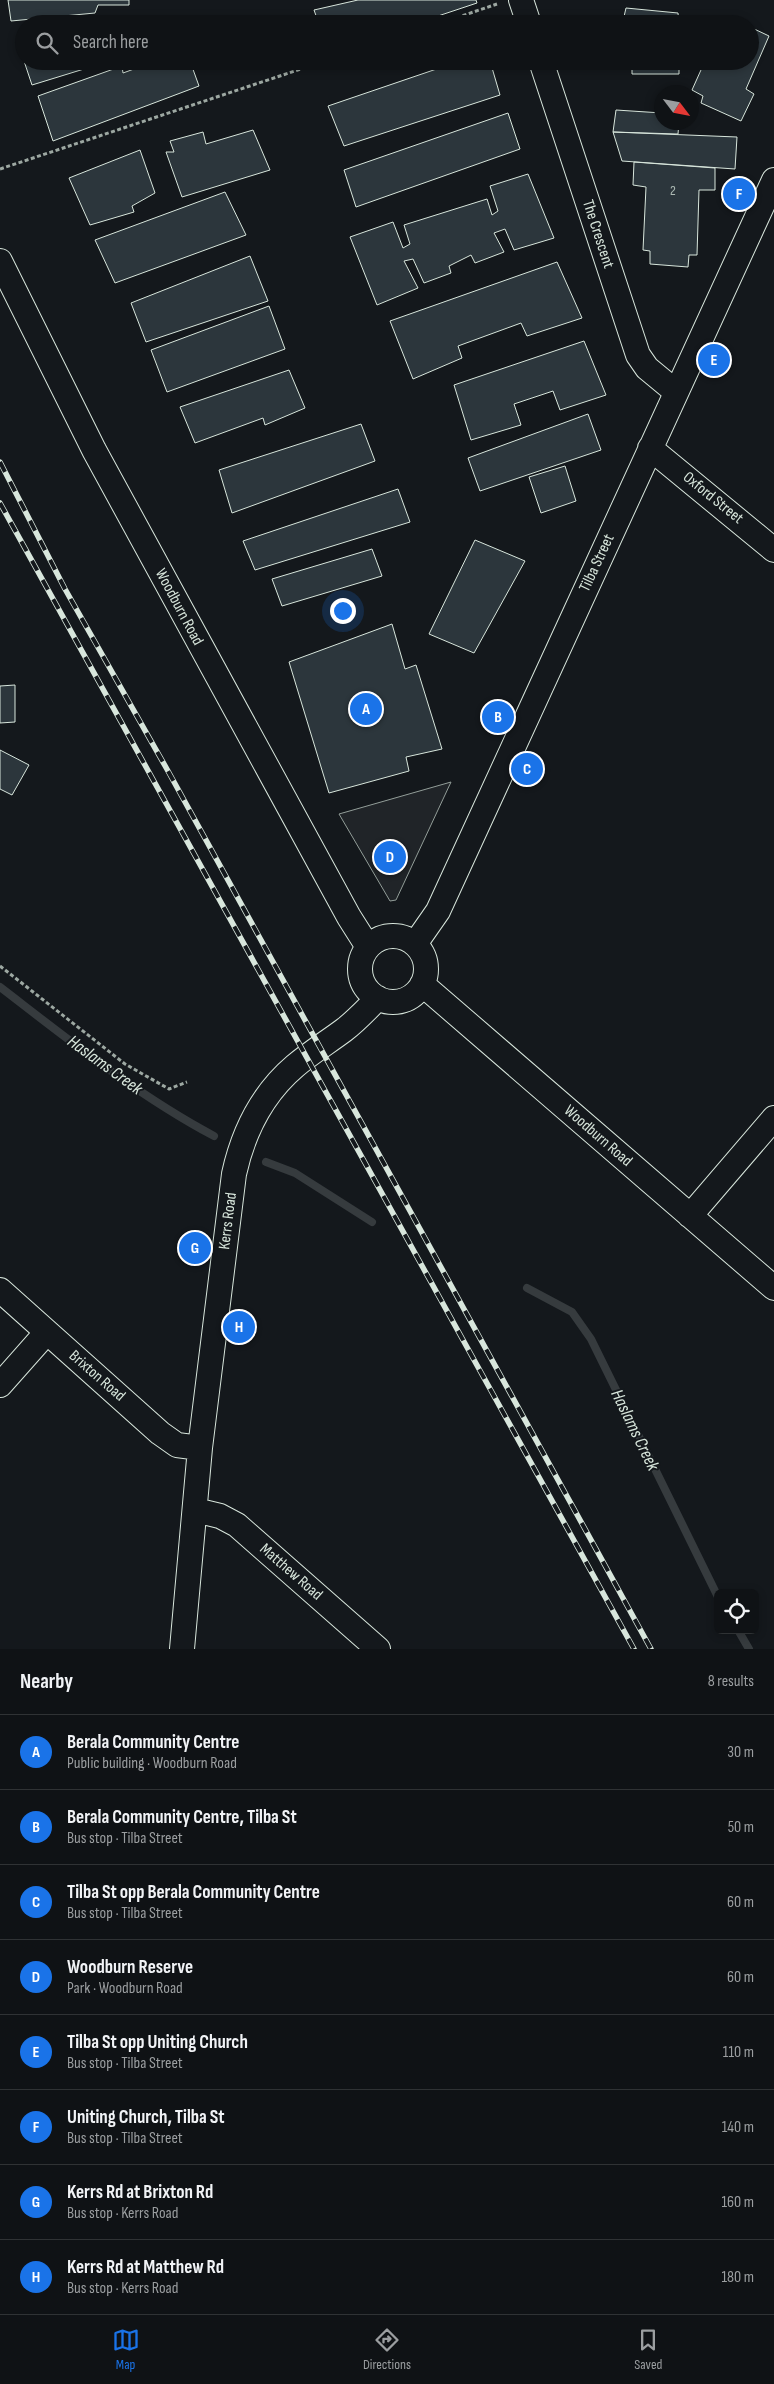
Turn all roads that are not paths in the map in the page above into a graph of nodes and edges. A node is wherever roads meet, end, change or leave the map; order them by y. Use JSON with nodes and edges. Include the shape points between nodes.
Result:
{"nodes":[{"id":1,"x":511,"y":1,"type":"edge"},
{"id":2,"x":522,"y":15,"type":"edge"},
{"id":3,"x":544,"y":70,"type":"edge"},
{"id":4,"x":774,"y":180,"type":"edge"},
{"id":5,"x":0,"y":261,"type":"edge"},
{"id":6,"x":676,"y":392,"type":"junction"},
{"id":7,"x":650,"y":448,"type":"junction"},
{"id":8,"x":774,"y":550,"type":"edge"},
{"id":9,"x":415,"y":944,"type":"junction"},
{"id":10,"x":368,"y":947,"type":"junction"},
{"id":11,"x":422,"y":984,"type":"junction"},
{"id":12,"x":378,"y":998,"type":"junction"},
{"id":13,"x":774,"y":1118,"type":"edge"},
{"id":14,"x":690,"y":1216,"type":"junction"},
{"id":15,"x":774,"y":1288,"type":"edge"},
{"id":16,"x":0,"y":1290,"type":"edge"},
{"id":17,"x":47,"y":1332,"type":"junction"},
{"id":18,"x":0,"y":1385,"type":"edge"},
{"id":19,"x":200,"y":1448,"type":"junction"},
{"id":20,"x":195,"y":1510,"type":"junction"},
{"id":21,"x":182,"y":1649,"type":"edge"},
{"id":22,"x":378,"y":1649,"type":"edge"}],
"edges":[{"from":1,"to":2,"type":"street"},
{"from":3,"to":6,"type":"street","name":"The Crescent","via":[[638,356],[647,368]]},
{"from":4,"to":6,"type":"street","name":"Tilba Street"},
{"from":5,"to":10,"type":"street","name":"Woodburn Road","via":[[126,510]]},
{"from":6,"to":7,"type":"street","name":"Tilba Street"},
{"from":7,"to":8,"type":"street","name":"Oxford Street"},
{"from":7,"to":9,"type":"street","name":"Tilba Street","via":[[438,911]]},
{"from":9,"to":10,"type":"street","via":[[396,936],[386,936]]},
{"from":9,"to":11,"type":"street","via":[[426,963]]},
{"from":10,"to":12,"type":"street","via":[[362,955],[361,975],[367,989]]},
{"from":11,"to":12,"type":"street","via":[[408,998],[398,1002]]},
{"from":11,"to":14,"type":"street","name":"Woodburn Road"},
{"from":12,"to":19,"type":"street","name":"Kerrs Road","via":[[346,1029],[283,1077],[253,1118],[240,1147]]},
{"from":13,"to":14,"type":"street"},
{"from":14,"to":15,"type":"street","name":"Woodburn Road"},
{"from":16,"to":17,"type":"street","name":"Brixton Road"},
{"from":17,"to":18,"type":"street"},
{"from":17,"to":19,"type":"street","name":"Brixton Road","via":[[160,1433],[177,1445]]},
{"from":19,"to":20,"type":"street","name":"Kerrs Road"},
{"from":20,"to":21,"type":"street","name":"Kerrs Road"},
{"from":20,"to":22,"type":"street","name":"Matthew Road","via":[[220,1516],[237,1525]]}]}
